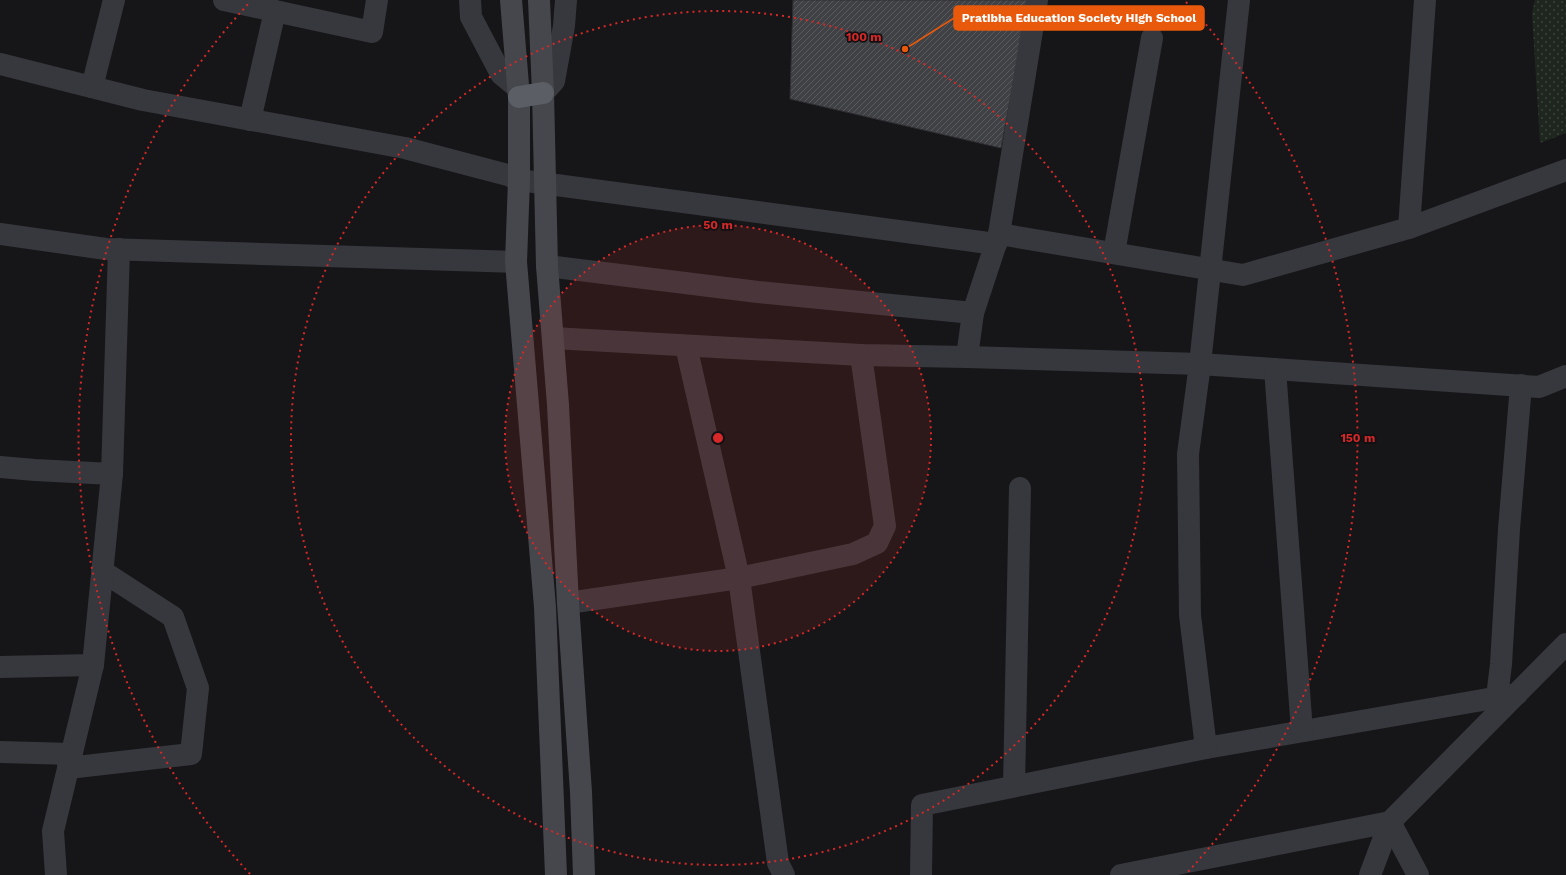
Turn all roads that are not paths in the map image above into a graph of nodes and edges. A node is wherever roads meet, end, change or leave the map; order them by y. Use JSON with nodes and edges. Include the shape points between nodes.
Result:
{"nodes":[{"id":1,"x":114,"y":0,"type":"edge"},
{"id":2,"x":224,"y":0,"type":"edge"},
{"id":3,"x":377,"y":0,"type":"edge"},
{"id":4,"x":470,"y":0,"type":"edge"},
{"id":5,"x":566,"y":0,"type":"edge"},
{"id":6,"x":1037,"y":0,"type":"edge"},
{"id":7,"x":1239,"y":0,"type":"edge"},
{"id":8,"x":1425,"y":0,"type":"edge"},
{"id":9,"x":512,"y":5,"type":"edge"},
{"id":10,"x":539,"y":7,"type":"edge"},
{"id":11,"x":274,"y":11,"type":"junction"},
{"id":12,"x":1152,"y":38,"type":"dead end"},
{"id":13,"x":0,"y":64,"type":"edge"},
{"id":14,"x":92,"y":87,"type":"junction"},
{"id":15,"x":519,"y":92,"type":"junction"},
{"id":16,"x":543,"y":92,"type":"junction"},
{"id":17,"x":250,"y":120,"type":"junction"},
{"id":18,"x":1566,"y":170,"type":"edge"},
{"id":19,"x":519,"y":180,"type":"junction"},
{"id":20,"x":545,"y":184,"type":"junction"},
{"id":21,"x":1409,"y":228,"type":"junction"},
{"id":22,"x":0,"y":234,"type":"edge"},
{"id":23,"x":998,"y":239,"type":"junction"},
{"id":24,"x":119,"y":249,"type":"junction"},
{"id":25,"x":1114,"y":253,"type":"junction"},
{"id":26,"x":516,"y":262,"type":"junction"},
{"id":27,"x":547,"y":266,"type":"junction"},
{"id":28,"x":1210,"y":270,"type":"junction"},
{"id":29,"x":973,"y":313,"type":"junction"},
{"id":30,"x":553,"y":338,"type":"junction"},
{"id":31,"x":686,"y":346,"type":"junction"},
{"id":32,"x":860,"y":355,"type":"junction"},
{"id":33,"x":967,"y":357,"type":"junction"},
{"id":34,"x":1200,"y":364,"type":"junction"},
{"id":35,"x":1276,"y":369,"type":"junction"},
{"id":36,"x":1566,"y":376,"type":"edge"},
{"id":37,"x":1521,"y":385,"type":"junction"},
{"id":38,"x":0,"y":467,"type":"edge"},
{"id":39,"x":112,"y":474,"type":"junction"},
{"id":40,"x":1020,"y":488,"type":"dead end"},
{"id":41,"x":102,"y":571,"type":"junction"},
{"id":42,"x":739,"y":578,"type":"junction"},
{"id":43,"x":568,"y":603,"type":"junction"},
{"id":44,"x":1566,"y":644,"type":"edge"},
{"id":45,"x":93,"y":665,"type":"junction"},
{"id":46,"x":0,"y":666,"type":"edge"},
{"id":47,"x":1507,"y":695,"type":"junction"},
{"id":48,"x":1302,"y":731,"type":"junction"},
{"id":49,"x":1206,"y":748,"type":"junction"},
{"id":50,"x":0,"y":752,"type":"edge"},
{"id":51,"x":70,"y":761,"type":"junction"},
{"id":52,"x":1014,"y":786,"type":"junction"},
{"id":53,"x":1390,"y":822,"type":"junction"},
{"id":54,"x":56,"y":875,"type":"edge"},
{"id":55,"x":556,"y":875,"type":"edge"},
{"id":56,"x":584,"y":875,"type":"edge"},
{"id":57,"x":784,"y":875,"type":"edge"},
{"id":58,"x":921,"y":875,"type":"edge"},
{"id":59,"x":1121,"y":875,"type":"edge"},
{"id":60,"x":1370,"y":875,"type":"edge"},
{"id":61,"x":1418,"y":875,"type":"edge"}],
"edges":[{"from":1,"to":14,"type":"street"},
{"from":2,"to":11,"type":"street"},
{"from":3,"to":11,"type":"street","via":[[372,32]]},
{"from":4,"to":15,"type":"street","via":[[471,16],[501,74]]},
{"from":5,"to":16,"type":"street","via":[[554,81]]},
{"from":6,"to":23,"type":"street"},
{"from":7,"to":28,"type":"street"},
{"from":8,"to":21,"type":"street"},
{"from":9,"to":15,"type":"main road"},
{"from":10,"to":16,"type":"main road"},
{"from":11,"to":17,"type":"street"},
{"from":12,"to":25,"type":"street"},
{"from":13,"to":14,"type":"street"},
{"from":14,"to":17,"type":"street","via":[[143,100]]},
{"from":15,"to":16,"type":"highway"},
{"from":15,"to":19,"type":"main road"},
{"from":16,"to":20,"type":"main road"},
{"from":17,"to":19,"type":"street","via":[[405,148]]},
{"from":18,"to":21,"type":"street"},
{"from":19,"to":20,"type":"street"},
{"from":19,"to":26,"type":"main road"},
{"from":20,"to":23,"type":"street"},
{"from":20,"to":27,"type":"main road"},
{"from":21,"to":28,"type":"street","via":[[1243,275]]},
{"from":22,"to":24,"type":"street"},
{"from":23,"to":25,"type":"street"},
{"from":23,"to":29,"type":"street"},
{"from":24,"to":26,"type":"street"},
{"from":24,"to":39,"type":"street"},
{"from":25,"to":28,"type":"street"},
{"from":26,"to":55,"type":"main road","via":[[545,607]]},
{"from":27,"to":29,"type":"street","via":[[758,292]]},
{"from":27,"to":30,"type":"main road"},
{"from":28,"to":34,"type":"street"},
{"from":29,"to":33,"type":"street"},
{"from":30,"to":31,"type":"street"},
{"from":30,"to":43,"type":"main road"},
{"from":31,"to":32,"type":"street"},
{"from":31,"to":42,"type":"street"},
{"from":32,"to":33,"type":"street"},
{"from":32,"to":42,"type":"street","via":[[885,526],[877,543],[853,554]]},
{"from":33,"to":34,"type":"street"},
{"from":34,"to":35,"type":"street"},
{"from":34,"to":49,"type":"street","via":[[1188,462],[1190,614]]},
{"from":35,"to":37,"type":"street"},
{"from":35,"to":48,"type":"street"},
{"from":36,"to":37,"type":"street","via":[[1540,387]]},
{"from":37,"to":47,"type":"street","via":[[1501,664]]},
{"from":38,"to":39,"type":"street"},
{"from":39,"to":41,"type":"street"},
{"from":40,"to":52,"type":"street"},
{"from":41,"to":45,"type":"street"},
{"from":41,"to":51,"type":"street","via":[[173,617],[198,688],[190,754]]},
{"from":42,"to":43,"type":"street"},
{"from":42,"to":57,"type":"street","via":[[778,863]]},
{"from":43,"to":56,"type":"main road"},
{"from":44,"to":47,"type":"street"},
{"from":45,"to":46,"type":"street"},
{"from":45,"to":51,"type":"street"},
{"from":47,"to":48,"type":"street"},
{"from":47,"to":53,"type":"street"},
{"from":48,"to":49,"type":"street"},
{"from":49,"to":52,"type":"street"},
{"from":50,"to":51,"type":"street"},
{"from":51,"to":54,"type":"street","via":[[53,831]]},
{"from":52,"to":58,"type":"street","via":[[922,805]]},
{"from":53,"to":59,"type":"street"},
{"from":53,"to":60,"type":"street"},
{"from":53,"to":61,"type":"street"}]}
